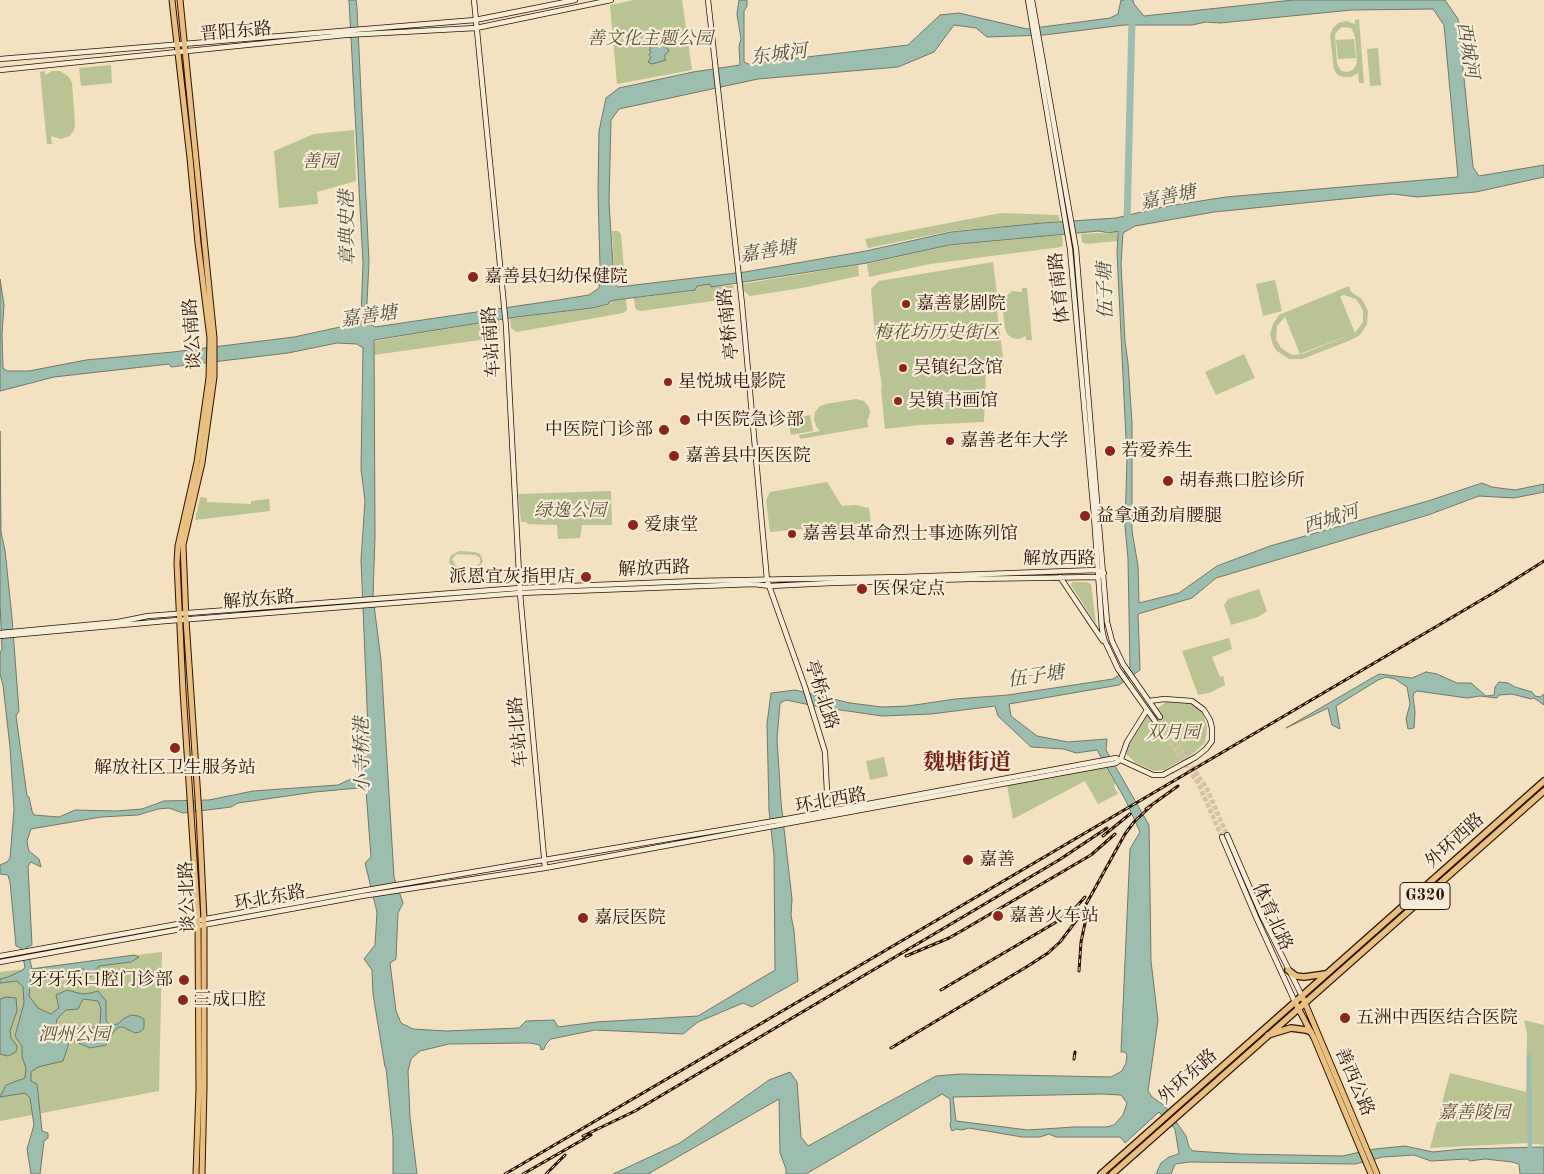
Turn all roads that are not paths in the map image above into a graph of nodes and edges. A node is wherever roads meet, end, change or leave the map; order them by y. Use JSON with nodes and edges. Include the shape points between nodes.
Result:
{"nodes":[{"id":1,"x":172,"y":0,"type":"edge"},
{"id":2,"x":180,"y":0,"type":"edge"},
{"id":3,"x":474,"y":0,"type":"edge"},
{"id":4,"x":575,"y":0,"type":"edge"},
{"id":5,"x":611,"y":0,"type":"edge"},
{"id":6,"x":708,"y":0,"type":"edge"},
{"id":7,"x":1028,"y":0,"type":"edge"},
{"id":8,"x":1032,"y":0,"type":"edge"},
{"id":9,"x":1033,"y":14,"type":"junction"},
{"id":10,"x":476,"y":20,"type":"junction"},
{"id":11,"x":476,"y":28,"type":"junction"},
{"id":12,"x":363,"y":32,"type":"junction"},
{"id":13,"x":345,"y":33,"type":"junction"},
{"id":14,"x":184,"y":43,"type":"junction"},
{"id":15,"x":176,"y":44,"type":"junction"},
{"id":16,"x":1038,"y":46,"type":"junction"},
{"id":17,"x":185,"y":50,"type":"junction"},
{"id":18,"x":178,"y":51,"type":"junction"},
{"id":19,"x":0,"y":58,"type":"edge"},
{"id":20,"x":0,"y":70,"type":"edge"},
{"id":21,"x":1073,"y":249,"type":"junction"},
{"id":22,"x":212,"y":338,"type":"junction"},
{"id":23,"x":212,"y":378,"type":"junction"},
{"id":24,"x":1097,"y":570,"type":"junction"},
{"id":25,"x":1104,"y":573,"type":"junction"},
{"id":26,"x":1060,"y":577,"type":"junction"},
{"id":27,"x":1098,"y":577,"type":"junction"},
{"id":28,"x":767,"y":580,"type":"junction"},
{"id":29,"x":770,"y":586,"type":"junction"},
{"id":30,"x":520,"y":591,"type":"junction"},
{"id":31,"x":358,"y":603,"type":"junction"},
{"id":32,"x":185,"y":613,"type":"junction"},
{"id":33,"x":179,"y":614,"type":"junction"},
{"id":34,"x":179,"y":620,"type":"junction"},
{"id":35,"x":186,"y":620,"type":"junction"},
{"id":36,"x":23,"y":633,"type":"junction"},
{"id":37,"x":0,"y":635,"type":"edge"},
{"id":38,"x":1108,"y":648,"type":"junction"},
{"id":39,"x":1149,"y":701,"type":"junction"},
{"id":40,"x":1147,"y":710,"type":"junction"},
{"id":41,"x":1160,"y":718,"type":"tunnel mouth"},
{"id":42,"x":1155,"y":721,"type":"tunnel mouth"},
{"id":43,"x":1118,"y":760,"type":"junction"},
{"id":44,"x":1544,"y":781,"type":"edge"},
{"id":45,"x":1544,"y":791,"type":"edge"},
{"id":46,"x":828,"y":813,"type":"junction"},
{"id":47,"x":764,"y":824,"type":"junction"},
{"id":48,"x":544,"y":860,"type":"junction"},
{"id":49,"x":545,"y":868,"type":"junction"},
{"id":50,"x":408,"y":887,"type":"junction"},
{"id":51,"x":201,"y":922,"type":"junction"},
{"id":52,"x":20,"y":955,"type":"junction"},
{"id":53,"x":0,"y":956,"type":"edge"},
{"id":54,"x":0,"y":962,"type":"edge"},
{"id":55,"x":1288,"y":970,"type":"junction"},
{"id":56,"x":1327,"y":973,"type":"junction"},
{"id":57,"x":1303,"y":999,"type":"junction"},
{"id":58,"x":1297,"y":1005,"type":"junction"},
{"id":59,"x":1311,"y":1032,"type":"junction"},
{"id":60,"x":1266,"y":1036,"type":"junction"},
{"id":61,"x":1360,"y":1140,"type":"junction"},
{"id":62,"x":1371,"y":1166,"type":"junction"},
{"id":63,"x":196,"y":1174,"type":"edge"},
{"id":64,"x":202,"y":1174,"type":"edge"},
{"id":65,"x":1101,"y":1174,"type":"edge"},
{"id":66,"x":1112,"y":1174,"type":"edge"},
{"id":67,"x":1371,"y":1174,"type":"edge"},
{"id":68,"x":1377,"y":1174,"type":"edge"}],
"edges":[{"from":1,"to":15,"type":"main road","name":"谈公南路"},
{"from":2,"to":14,"type":"main road","name":"谈公南路"},
{"from":3,"to":10,"type":"main road","name":"车站南路"},
{"from":4,"to":10,"type":"main road","name":"晋阳东路"},
{"from":5,"to":11,"type":"main road","name":"晋阳东路"},
{"from":6,"to":28,"type":"main road","name":"亭桥南路","via":[[738,266]]},
{"from":7,"to":9,"type":"main road","name":"体育南路"},
{"from":8,"to":9,"type":"main road","name":"体育南路"},
{"from":9,"to":16,"type":"main road","name":"体育南路"},
{"from":10,"to":11,"type":"main road","name":"车站南路"},
{"from":10,"to":12,"type":"main road","name":"晋阳东路"},
{"from":11,"to":12,"type":"main road","name":"晋阳东路"},
{"from":11,"to":30,"type":"main road","name":"车站南路","via":[[506,326]]},
{"from":12,"to":13,"type":"main road","name":"晋阳东路"},
{"from":13,"to":14,"type":"main road","name":"晋阳东路"},
{"from":13,"to":17,"type":"main road","name":"晋阳东路"},
{"from":14,"to":15,"type":"main road","name":"晋阳东路"},
{"from":14,"to":17,"type":"main road","name":"谈公南路"},
{"from":15,"to":18,"type":"main road","name":"谈公南路"},
{"from":15,"to":19,"type":"main road","name":"晋阳东路"},
{"from":16,"to":21,"type":"main road","name":"体育南路","via":[[1069,211]]},
{"from":16,"to":21,"type":"main road","name":"体育南路","via":[[1063,212]]},
{"from":17,"to":18,"type":"main road","name":"晋阳东路"},
{"from":17,"to":22,"type":"main road","name":"谈公南路"},
{"from":18,"to":20,"type":"main road","name":"晋阳东路"},
{"from":18,"to":22,"type":"main road","name":"谈公南路","via":[[198,243]]},
{"from":21,"to":24,"type":"main road","name":"体育南路"},
{"from":21,"to":25,"type":"main road","name":"体育南路"},
{"from":22,"to":23,"type":"main road","name":"谈公南路"},
{"from":23,"to":32,"type":"main road","name":"谈公南路","via":[[202,463],[184,546]]},
{"from":23,"to":33,"type":"main road","name":"谈公南路","via":[[178,546]]},
{"from":24,"to":25,"type":"main road","name":"解放西路"},
{"from":24,"to":27,"type":"main road","name":"体育南路"},
{"from":24,"to":28,"type":"main road","name":"解放西路"},
{"from":25,"to":27,"type":"main road","name":"解放西路"},
{"from":25,"to":39,"type":"main road","via":[[1107,622],[1112,641],[1123,664]]},
{"from":26,"to":27,"type":"main road","name":"解放西路"},
{"from":26,"to":29,"type":"main road","name":"解放西路"},
{"from":26,"to":38,"type":"main road"},
{"from":27,"to":38,"type":"main road","via":[[1102,629]]},
{"from":28,"to":29,"type":"main road","name":"亭桥南路"},
{"from":28,"to":30,"type":"main road","name":"解放西路"},
{"from":29,"to":30,"type":"main road","name":"解放西路"},
{"from":29,"to":46,"type":"main road","name":"亭桥北路","via":[[825,752]]},
{"from":30,"to":31,"type":"main road","name":"解放东路"},
{"from":30,"to":48,"type":"main road","name":"车站北路"},
{"from":31,"to":32,"type":"main road","name":"解放东路"},
{"from":31,"to":35,"type":"main road","name":"解放东路"},
{"from":32,"to":33,"type":"main road","name":"解放东路"},
{"from":32,"to":35,"type":"main road","name":"谈公南路"},
{"from":33,"to":34,"type":"main road","name":"谈公南路"},
{"from":33,"to":36,"type":"main road","name":"解放东路"},
{"from":34,"to":35,"type":"main road","name":"解放东路"},
{"from":34,"to":36,"type":"main road","name":"解放东路"},
{"from":34,"to":51,"type":"main road","name":"谈公北路"},
{"from":35,"to":51,"type":"main road","name":"谈公北路","via":[[199,814]]},
{"from":36,"to":37,"type":"main road","name":"解放东路"},
{"from":38,"to":40,"type":"main road"},
{"from":39,"to":41,"type":"main road"},
{"from":39,"to":43,"type":"main road","via":[[1192,701],[1204,710],[1210,720],[1212,741],[1196,757],[1163,775],[1154,775]]},
{"from":40,"to":42,"type":"main road"},
{"from":40,"to":43,"type":"main road"},
{"from":43,"to":46,"type":"main road","name":"环北西路"},
{"from":44,"to":56,"type":"highway","name":"外环西路","number":"G320"},
{"from":45,"to":57,"type":"highway","name":"外环西路","number":"G320"},
{"from":46,"to":47,"type":"main road","name":"环北西路"},
{"from":47,"to":48,"type":"main road","name":"环北西路"},
{"from":47,"to":49,"type":"main road","name":"环北西路"},
{"from":48,"to":49,"type":"main road","name":"车站北路"},
{"from":48,"to":50,"type":"main road","name":"环北东路"},
{"from":49,"to":50,"type":"main road","name":"环北东路"},
{"from":50,"to":51,"type":"main road","name":"环北东路"},
{"from":51,"to":52,"type":"main road","name":"环北东路"},
{"from":51,"to":63,"type":"main road","name":"谈公北路"},
{"from":51,"to":64,"type":"main road","name":"谈公北路"},
{"from":52,"to":53,"type":"main road","name":"环北东路"},
{"from":52,"to":54,"type":"main road","name":"环北东路"},
{"from":55,"to":56,"type":"highway","via":[[1304,977]]},
{"from":55,"to":57,"type":"main road","name":"体育北路"},
{"from":55,"to":58,"type":"main road","name":"体育北路","via":[[1225,836],[1256,917]]},
{"from":56,"to":57,"type":"highway","name":"外环西路","number":"G320"},
{"from":57,"to":58,"type":"highway","name":"外环西路","number":"G320"},
{"from":57,"to":61,"type":"main road","name":"善西公路"},
{"from":58,"to":59,"type":"main road","name":"善西公路"},
{"from":58,"to":60,"type":"highway","name":"外环东路"},
{"from":58,"to":65,"type":"highway","name":"外环东路","number":"G320"},
{"from":59,"to":60,"type":"highway","via":[[1291,1028]]},
{"from":59,"to":61,"type":"main road","name":"善西公路"},
{"from":60,"to":66,"type":"highway","name":"外环东路"},
{"from":61,"to":62,"type":"main road","name":"善西公路"},
{"from":62,"to":67,"type":"main road","name":"善西公路"},
{"from":62,"to":68,"type":"main road","name":"善西公路"}]}
